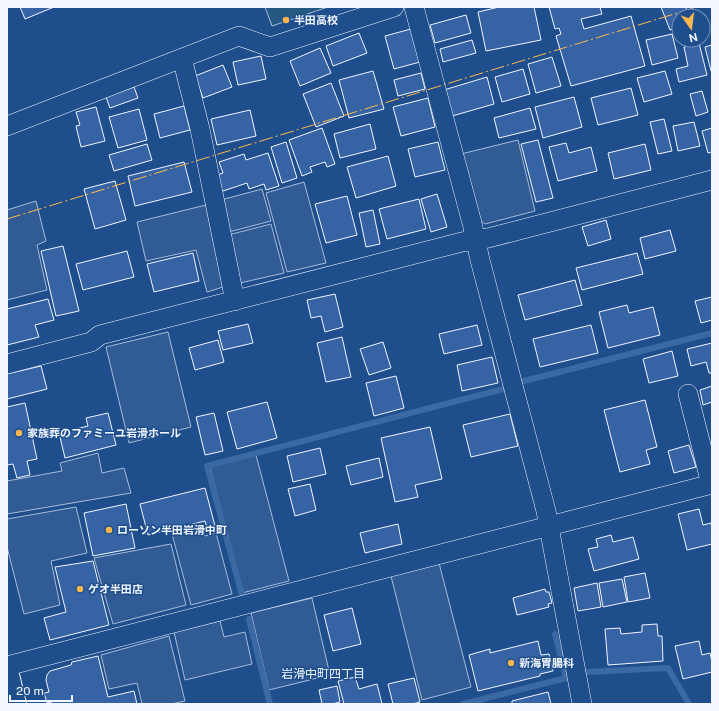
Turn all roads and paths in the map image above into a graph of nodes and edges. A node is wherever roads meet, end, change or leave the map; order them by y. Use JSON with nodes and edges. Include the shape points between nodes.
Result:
{"nodes":[{"id":1,"x":394,"y":7,"type":"edge"},
{"id":2,"x":414,"y":7,"type":"edge"},
{"id":3,"x":182,"y":58,"type":"junction"},
{"id":4,"x":7,"y":126,"type":"edge"},
{"id":5,"x":712,"y":180,"type":"edge"},
{"id":6,"x":476,"y":240,"type":"junction"},
{"id":7,"x":235,"y":301,"type":"junction"},
{"id":8,"x":7,"y":364,"type":"edge"},
{"id":9,"x":688,"y":394,"type":"dead end"},
{"id":10,"x":712,"y":484,"type":"edge"},
{"id":11,"x":549,"y":526,"type":"junction"},
{"id":12,"x":7,"y":666,"type":"edge"},
{"id":13,"x":7,"y":671,"type":"edge"},
{"id":14,"x":15,"y":704,"type":"edge"},
{"id":15,"x":582,"y":704,"type":"edge"}],
"edges":[{"from":1,"to":3,"type":"street","via":[[270,47],[239,36]]},
{"from":2,"to":6,"type":"street"},
{"from":3,"to":4,"type":"street"},
{"from":3,"to":7,"type":"street","via":[[200,129]]},
{"from":5,"to":6,"type":"street"},
{"from":6,"to":7,"type":"street"},
{"from":6,"to":11,"type":"street"},
{"from":7,"to":8,"type":"street","via":[[100,335],[90,342]]},
{"from":9,"to":10,"type":"street"},
{"from":10,"to":11,"type":"street"},
{"from":11,"to":12,"type":"street"},
{"from":11,"to":15,"type":"street"},
{"from":13,"to":14,"type":"main road"}]}
